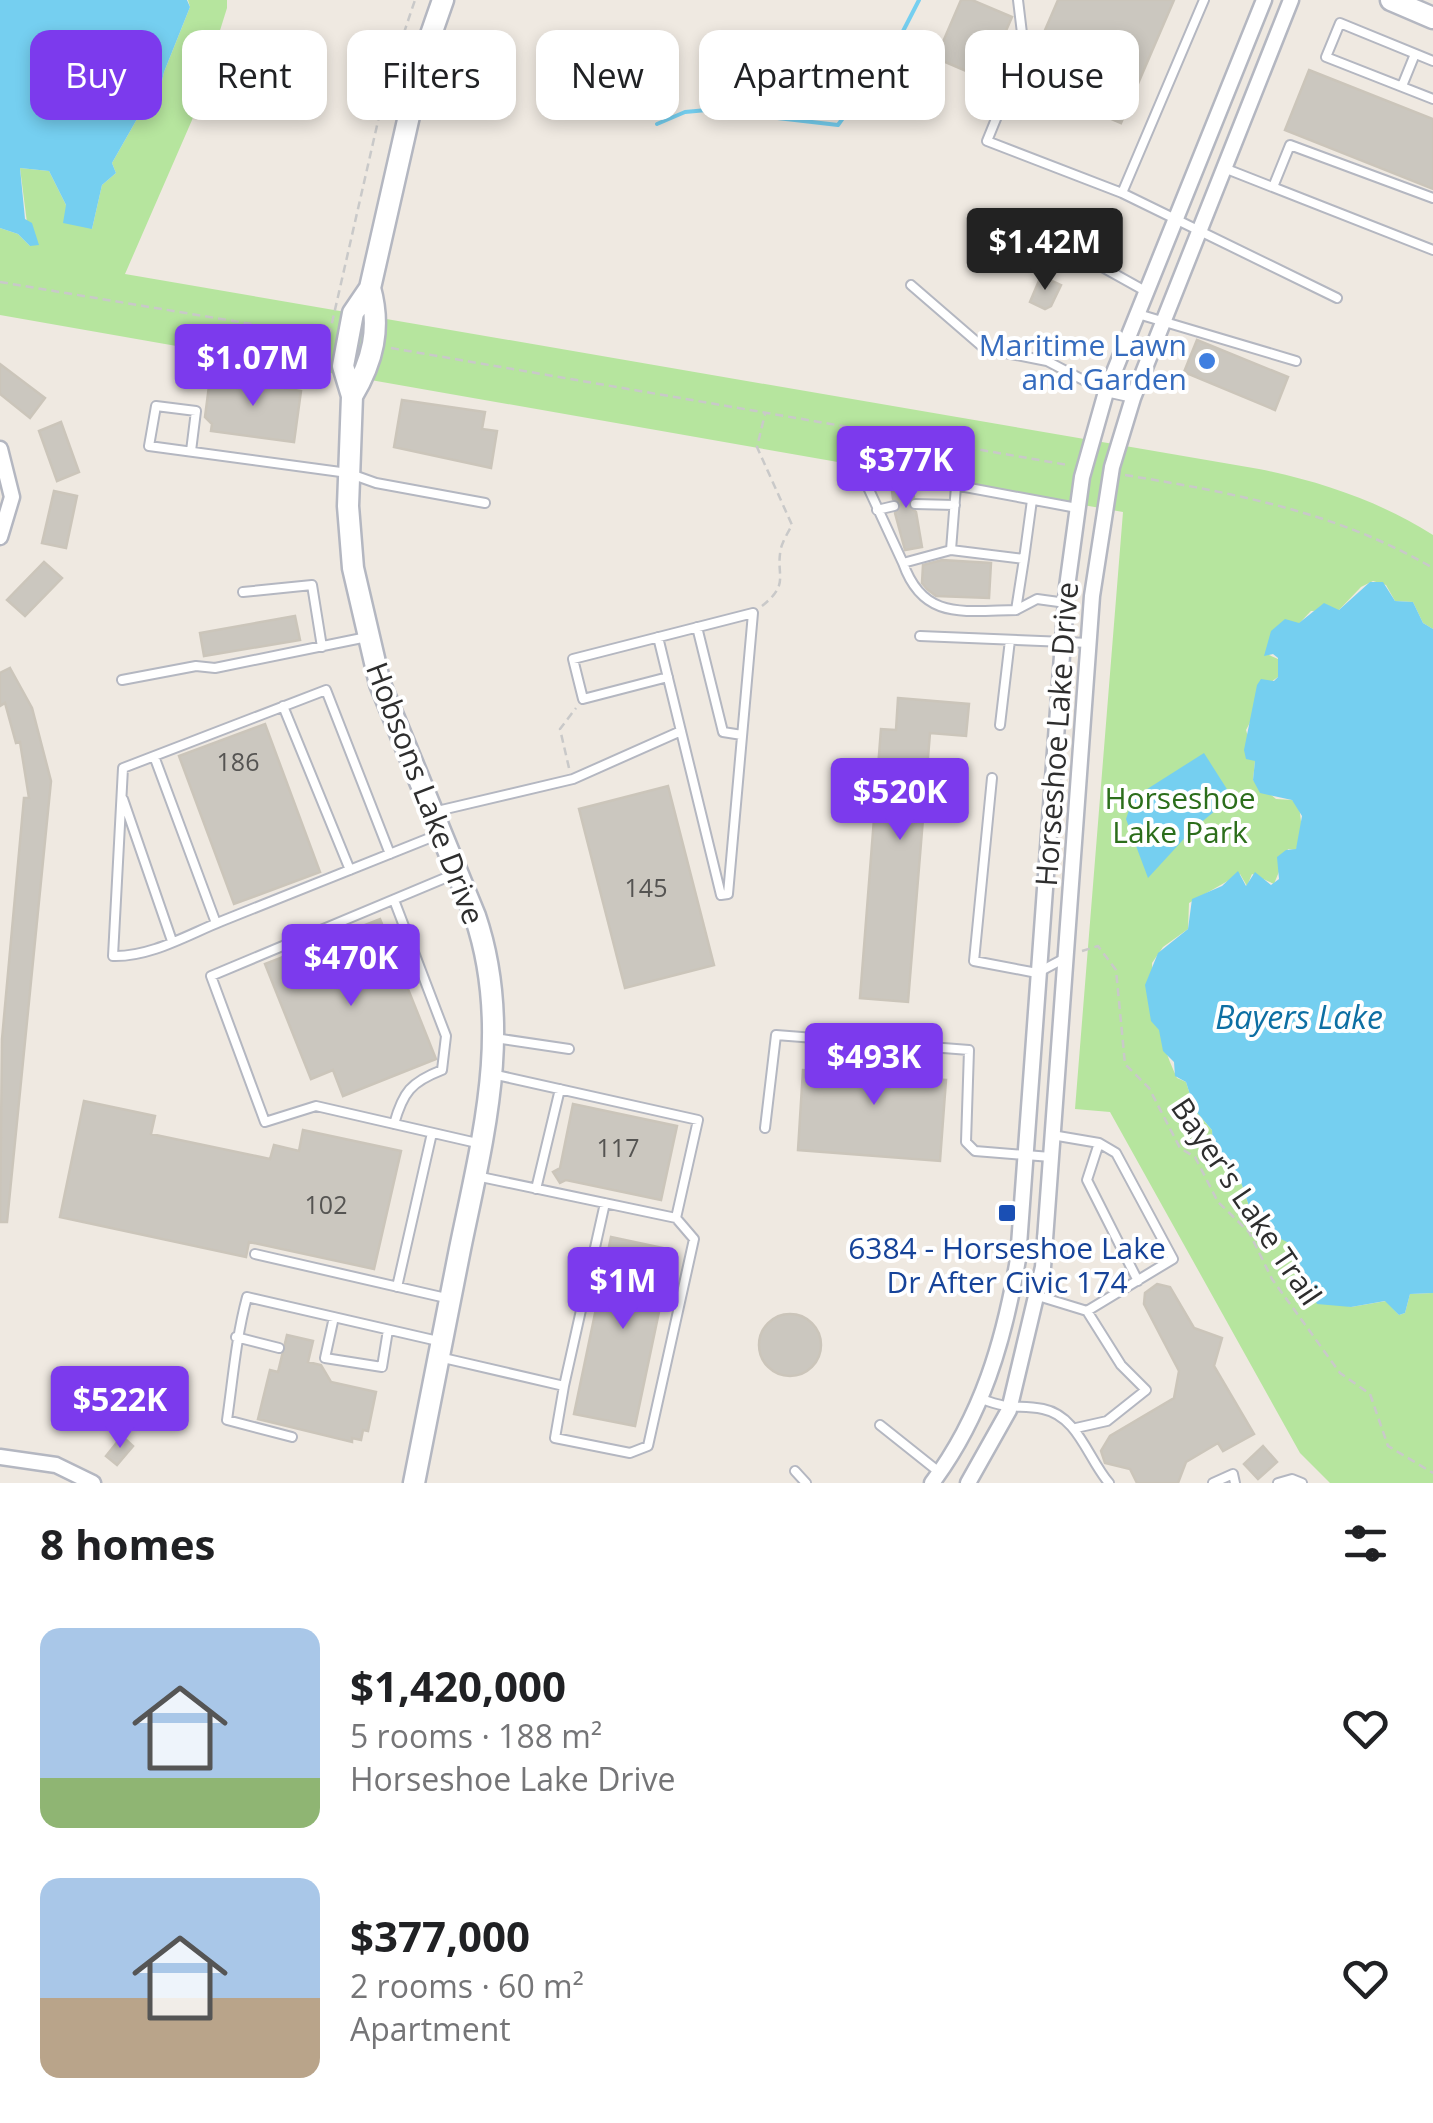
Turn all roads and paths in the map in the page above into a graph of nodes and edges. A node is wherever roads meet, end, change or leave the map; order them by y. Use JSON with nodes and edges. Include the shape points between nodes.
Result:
{"nodes":[{"id":1,"x":414,"y":0,"type":"edge"},
{"id":2,"x":443,"y":0,"type":"edge"},
{"id":3,"x":1018,"y":0,"type":"edge"},
{"id":4,"x":1204,"y":0,"type":"edge"},
{"id":5,"x":1264,"y":0,"type":"edge"},
{"id":6,"x":1291,"y":0,"type":"edge"},
{"id":7,"x":1390,"y":0,"type":"edge"},
{"id":8,"x":1422,"y":9,"type":"edge"},
{"id":9,"x":1416,"y":54,"type":"junction"},
{"id":10,"x":1433,"y":61,"type":"edge"},
{"id":11,"x":1402,"y":86,"type":"junction"},
{"id":12,"x":1433,"y":100,"type":"edge"},
{"id":13,"x":1224,"y":168,"type":"junction"},
{"id":14,"x":1272,"y":187,"type":"junction"},
{"id":15,"x":1122,"y":193,"type":"junction"},
{"id":16,"x":1433,"y":198,"type":"edge"},
{"id":17,"x":1175,"y":218,"type":"junction"},
{"id":18,"x":988,"y":219,"type":"dead end"},
{"id":19,"x":1199,"y":232,"type":"junction"},
{"id":20,"x":1433,"y":250,"type":"edge"},
{"id":21,"x":0,"y":282,"type":"edge"},
{"id":22,"x":911,"y":284,"type":"dead end"},
{"id":23,"x":370,"y":288,"type":"junction"},
{"id":24,"x":1147,"y":292,"type":"junction"},
{"id":25,"x":1337,"y":298,"type":"dead end"},
{"id":26,"x":1138,"y":314,"type":"junction"},
{"id":27,"x":1164,"y":320,"type":"junction"},
{"id":28,"x":373,"y":345,"type":"junction"},
{"id":29,"x":1296,"y":361,"type":"dead end"},
{"id":30,"x":1106,"y":392,"type":"junction"},
{"id":31,"x":352,"y":396,"type":"junction"},
{"id":32,"x":1133,"y":398,"type":"junction"},
{"id":33,"x":765,"y":414,"type":"junction"},
{"id":34,"x":0,"y":450,"type":"edge"},
{"id":35,"x":191,"y":452,"type":"junction"},
{"id":36,"x":1084,"y":468,"type":"junction"},
{"id":37,"x":348,"y":473,"type":"junction"},
{"id":38,"x":1110,"y":473,"type":"junction"},
{"id":39,"x":910,"y":478,"type":"dead end"},
{"id":40,"x":884,"y":479,"type":"dead end"},
{"id":41,"x":865,"y":480,"type":"junction"},
{"id":42,"x":931,"y":481,"type":"junction"},
{"id":43,"x":956,"y":486,"type":"junction"},
{"id":44,"x":1032,"y":500,"type":"junction"},
{"id":45,"x":485,"y":503,"type":"dead end"},
{"id":46,"x":915,"y":504,"type":"dead end"},
{"id":47,"x":954,"y":505,"type":"junction"},
{"id":48,"x":894,"y":506,"type":"dead end"},
{"id":49,"x":1077,"y":508,"type":"junction"},
{"id":50,"x":877,"y":510,"type":"junction"},
{"id":51,"x":0,"y":538,"type":"edge"},
{"id":52,"x":951,"y":550,"type":"junction"},
{"id":53,"x":1024,"y":558,"type":"junction"},
{"id":54,"x":903,"y":562,"type":"junction"},
{"id":55,"x":1433,"y":568,"type":"edge"},
{"id":56,"x":243,"y":592,"type":"dead end"},
{"id":57,"x":1066,"y":603,"type":"junction"},
{"id":58,"x":1016,"y":610,"type":"junction"},
{"id":59,"x":753,"y":613,"type":"junction"},
{"id":60,"x":697,"y":628,"type":"junction"},
{"id":61,"x":920,"y":636,"type":"dead end"},
{"id":62,"x":367,"y":637,"type":"junction"},
{"id":63,"x":658,"y":638,"type":"junction"},
{"id":64,"x":1010,"y":640,"type":"junction"},
{"id":65,"x":1064,"y":642,"type":"junction"},
{"id":66,"x":1090,"y":643,"type":"junction"},
{"id":67,"x":322,"y":646,"type":"junction"},
{"id":68,"x":668,"y":678,"type":"junction"},
{"id":69,"x":122,"y":680,"type":"dead end"},
{"id":70,"x":583,"y":699,"type":"junction"},
{"id":71,"x":283,"y":706,"type":"junction"},
{"id":72,"x":1000,"y":725,"type":"dead end"},
{"id":73,"x":681,"y":731,"type":"junction"},
{"id":74,"x":742,"y":735,"type":"junction"},
{"id":75,"x":154,"y":756,"type":"junction"},
{"id":76,"x":992,"y":778,"type":"dead end"},
{"id":77,"x":573,"y":779,"type":"junction"},
{"id":78,"x":121,"y":795,"type":"junction"},
{"id":79,"x":433,"y":812,"type":"junction"},
{"id":80,"x":442,"y":833,"type":"junction"},
{"id":81,"x":390,"y":854,"type":"junction"},
{"id":82,"x":350,"y":870,"type":"junction"},
{"id":83,"x":458,"y":873,"type":"junction"},
{"id":84,"x":394,"y":900,"type":"junction"},
{"id":85,"x":216,"y":923,"type":"junction"},
{"id":86,"x":172,"y":941,"type":"junction"},
{"id":87,"x":1066,"y":957,"type":"junction"},
{"id":88,"x":1038,"y":973,"type":"junction"},
{"id":89,"x":494,"y":1038,"type":"junction"},
{"id":90,"x":570,"y":1049,"type":"dead end"},
{"id":91,"x":492,"y":1074,"type":"junction"},
{"id":92,"x":560,"y":1089,"type":"junction"},
{"id":93,"x":394,"y":1124,"type":"junction"},
{"id":94,"x":765,"y":1128,"type":"dead end"},
{"id":95,"x":432,"y":1133,"type":"junction"},
{"id":96,"x":1052,"y":1135,"type":"junction"},
{"id":97,"x":1098,"y":1143,"type":"junction"},
{"id":98,"x":482,"y":1144,"type":"junction"},
{"id":99,"x":1026,"y":1156,"type":"junction"},
{"id":100,"x":1051,"y":1157,"type":"junction"},
{"id":101,"x":475,"y":1176,"type":"junction"},
{"id":102,"x":536,"y":1188,"type":"junction"},
{"id":103,"x":605,"y":1203,"type":"junction"},
{"id":104,"x":676,"y":1218,"type":"junction"},
{"id":105,"x":254,"y":1254,"type":"dead end"},
{"id":106,"x":1138,"y":1281,"type":"junction"},
{"id":107,"x":397,"y":1286,"type":"junction"},
{"id":108,"x":1038,"y":1296,"type":"junction"},
{"id":109,"x":450,"y":1299,"type":"junction"},
{"id":110,"x":1087,"y":1311,"type":"junction"},
{"id":111,"x":334,"y":1317,"type":"junction"},
{"id":112,"x":388,"y":1330,"type":"junction"},
{"id":113,"x":236,"y":1337,"type":"junction"},
{"id":114,"x":279,"y":1348,"type":"dead end"},
{"id":115,"x":441,"y":1350,"type":"junction"},
{"id":116,"x":564,"y":1386,"type":"junction"},
{"id":117,"x":982,"y":1399,"type":"junction"},
{"id":118,"x":1009,"y":1410,"type":"junction"},
{"id":119,"x":880,"y":1425,"type":"dead end"},
{"id":120,"x":1076,"y":1428,"type":"junction"},
{"id":121,"x":292,"y":1436,"type":"dead end"},
{"id":122,"x":0,"y":1457,"type":"edge"},
{"id":123,"x":796,"y":1471,"type":"dead end"},
{"id":124,"x":1433,"y":1473,"type":"edge"},
{"id":125,"x":936,"y":1478,"type":"edge"},
{"id":126,"x":93,"y":1483,"type":"edge"},
{"id":127,"x":414,"y":1483,"type":"edge"},
{"id":128,"x":806,"y":1483,"type":"edge"},
{"id":129,"x":968,"y":1483,"type":"edge"},
{"id":130,"x":1109,"y":1483,"type":"edge"},
{"id":131,"x":1213,"y":1483,"type":"edge"},
{"id":132,"x":1235,"y":1483,"type":"edge"},
{"id":133,"x":1278,"y":1483,"type":"edge"},
{"id":134,"x":1302,"y":1483,"type":"edge"}],
"edges":[{"from":1,"to":21,"type":"path","via":[[386,86],[328,337]]},
{"from":2,"to":23,"type":"street","name":"Hobsons Lake Drive"},
{"from":3,"to":15,"type":"lane","via":[[1024,50],[986,141]]},
{"from":4,"to":15,"type":"lane"},
{"from":5,"to":17,"type":"street","name":"Horseshoe Lake Drive"},
{"from":6,"to":13,"type":"street","name":"Horseshoe Lake Drive"},
{"from":7,"to":8,"type":"street"},
{"from":9,"to":10,"type":"lane"},
{"from":9,"to":11,"type":"lane"},
{"from":9,"to":11,"type":"lane","via":[[1340,23],[1326,56]]},
{"from":11,"to":12,"type":"lane"},
{"from":13,"to":14,"type":"lane"},
{"from":13,"to":19,"type":"street","name":"Horseshoe Lake Drive"},
{"from":14,"to":16,"type":"lane","via":[[1290,145]]},
{"from":14,"to":20,"type":"lane"},
{"from":15,"to":17,"type":"lane"},
{"from":17,"to":19,"type":"lane"},
{"from":17,"to":24,"type":"street","name":"Horseshoe Lake Drive"},
{"from":18,"to":24,"type":"lane"},
{"from":19,"to":25,"type":"lane"},
{"from":19,"to":27,"type":"street","name":"Horseshoe Lake Drive"},
{"from":22,"to":30,"type":"lane","via":[[985,349],[1048,361]]},
{"from":23,"to":28,"type":"street","name":"Hobsons Lake Drive","via":[[378,318]]},
{"from":23,"to":31,"type":"street","name":"Hobsons Lake Drive","via":[[353,313],[343,366]]},
{"from":24,"to":26,"type":"street","name":"Horseshoe Lake Drive"},
{"from":26,"to":27,"type":"lane"},
{"from":26,"to":30,"type":"street","name":"Horseshoe Lake Drive"},
{"from":27,"to":29,"type":"lane"},
{"from":27,"to":32,"type":"street","name":"Horseshoe Lake Drive"},
{"from":28,"to":31,"type":"street","name":"Hobsons Lake Drive"},
{"from":28,"to":33,"type":"path"},
{"from":30,"to":32,"type":"lane"},
{"from":30,"to":36,"type":"street","name":"Horseshoe Lake Drive"},
{"from":31,"to":37,"type":"street","name":"Hobsons Lake Drive"},
{"from":32,"to":38,"type":"street","name":"Horseshoe Lake Drive"},
{"from":33,"to":36,"type":"path"},
{"from":33,"to":59,"type":"path","via":[[757,447],[792,525],[780,550],[778,593]]},
{"from":34,"to":51,"type":"street","via":[[12,497]]},
{"from":35,"to":35,"type":"lane","via":[[196,411],[156,406],[150,446]]},
{"from":35,"to":37,"type":"lane"},
{"from":36,"to":49,"type":"street","name":"Horseshoe Lake Drive"},
{"from":37,"to":45,"type":"lane"},
{"from":37,"to":62,"type":"street","name":"Hobsons Lake Drive"},
{"from":38,"to":55,"type":"path","via":[[1288,506],[1346,524]]},
{"from":38,"to":66,"type":"street","name":"Horseshoe Lake Drive"},
{"from":39,"to":42,"type":"lane"},
{"from":40,"to":41,"type":"lane"},
{"from":41,"to":42,"type":"lane","via":[[865,472],[909,462]]},
{"from":41,"to":50,"type":"lane"},
{"from":42,"to":43,"type":"lane"},
{"from":43,"to":44,"type":"lane"},
{"from":43,"to":47,"type":"lane"},
{"from":44,"to":49,"type":"lane"},
{"from":44,"to":53,"type":"lane"},
{"from":46,"to":47,"type":"lane"},
{"from":47,"to":52,"type":"lane"},
{"from":48,"to":50,"type":"lane"},
{"from":49,"to":57,"type":"street","name":"Horseshoe Lake Drive"},
{"from":50,"to":54,"type":"lane"},
{"from":52,"to":53,"type":"lane"},
{"from":52,"to":54,"type":"lane"},
{"from":53,"to":58,"type":"lane"},
{"from":54,"to":58,"type":"lane","via":[[912,589],[930,606]]},
{"from":56,"to":67,"type":"lane","via":[[312,585]]},
{"from":57,"to":58,"type":"lane","via":[[1037,600]]},
{"from":57,"to":65,"type":"street","name":"Horseshoe Lake Drive"},
{"from":59,"to":60,"type":"lane"},
{"from":59,"to":74,"type":"lane"},
{"from":60,"to":63,"type":"lane"},
{"from":60,"to":74,"type":"lane","via":[[724,732]]},
{"from":61,"to":64,"type":"lane"},
{"from":62,"to":67,"type":"lane"},
{"from":62,"to":79,"type":"street","name":"Hobsons Lake Drive"},
{"from":63,"to":68,"type":"lane"},
{"from":63,"to":70,"type":"lane","via":[[573,659]]},
{"from":64,"to":65,"type":"lane"},
{"from":64,"to":72,"type":"lane"},
{"from":65,"to":66,"type":"lane"},
{"from":65,"to":88,"type":"street","name":"Horseshoe Lake Drive"},
{"from":66,"to":87,"type":"street","name":"Horseshoe Lake Drive"},
{"from":67,"to":69,"type":"lane"},
{"from":68,"to":70,"type":"lane"},
{"from":68,"to":73,"type":"lane"},
{"from":70,"to":77,"type":"path","via":[[560,729]]},
{"from":71,"to":75,"type":"lane"},
{"from":71,"to":81,"type":"lane","via":[[326,690]]},
{"from":71,"to":82,"type":"lane"},
{"from":73,"to":74,"type":"lane","via":[[721,896],[728,894]]},
{"from":73,"to":77,"type":"lane"},
{"from":75,"to":78,"type":"lane","via":[[123,768]]},
{"from":75,"to":85,"type":"lane"},
{"from":76,"to":88,"type":"lane","via":[[974,961]]},
{"from":77,"to":79,"type":"lane"},
{"from":78,"to":86,"type":"lane"},
{"from":78,"to":86,"type":"lane","via":[[113,956],[136,956]]},
{"from":79,"to":80,"type":"street","name":"Hobsons Lake Drive"},
{"from":80,"to":81,"type":"lane"},
{"from":80,"to":83,"type":"street","name":"Hobsons Lake Drive"},
{"from":81,"to":82,"type":"lane"},
{"from":82,"to":85,"type":"lane"},
{"from":83,"to":84,"type":"lane"},
{"from":83,"to":89,"type":"street","name":"Hobsons Lake Drive","via":[[485,944]]},
{"from":84,"to":93,"type":"lane","via":[[446,1036],[447,1057],[442,1070],[412,1082]]},
{"from":84,"to":93,"type":"lane","via":[[211,976],[266,1122],[316,1106]]},
{"from":85,"to":86,"type":"lane"},
{"from":87,"to":88,"type":"lane"},
{"from":87,"to":96,"type":"street","name":"Horseshoe Lake Drive"},
{"from":87,"to":124,"type":"path","name":"Bayer's Lake Trail","via":[[1098,946],[1116,970],[1125,1064],[1149,1088],[1180,1148],[1195,1158],[1218,1202],[1249,1232],[1272,1279],[1340,1373],[1370,1394],[1388,1446]]},
{"from":88,"to":99,"type":"street","name":"Horseshoe Lake Drive"},
{"from":89,"to":90,"type":"lane"},
{"from":89,"to":91,"type":"street","name":"Hobsons Lake Drive"},
{"from":91,"to":92,"type":"lane"},
{"from":91,"to":98,"type":"street","name":"Hobsons Lake Drive"},
{"from":92,"to":102,"type":"lane"},
{"from":92,"to":104,"type":"lane","via":[[698,1120]]},
{"from":93,"to":95,"type":"lane"},
{"from":94,"to":99,"type":"lane","via":[[776,1035],[969,1050],[966,1142],[975,1151]]},
{"from":95,"to":98,"type":"lane"},
{"from":95,"to":107,"type":"lane"},
{"from":96,"to":97,"type":"lane"},
{"from":96,"to":100,"type":"street","name":"Horseshoe Lake Drive"},
{"from":97,"to":106,"type":"lane","via":[[1087,1180]]},
{"from":97,"to":106,"type":"lane","via":[[1116,1153],[1173,1260]]},
{"from":98,"to":101,"type":"street","name":"Hobsons Lake Drive"},
{"from":99,"to":100,"type":"lane"},
{"from":99,"to":117,"type":"street","name":"Horseshoe Lake Drive","via":[[1012,1294]]},
{"from":100,"to":108,"type":"street","name":"Horseshoe Lake Drive"},
{"from":101,"to":102,"type":"lane"},
{"from":101,"to":109,"type":"street","name":"Hobsons Lake Drive"},
{"from":102,"to":103,"type":"lane"},
{"from":103,"to":104,"type":"lane"},
{"from":103,"to":116,"type":"lane"},
{"from":104,"to":116,"type":"lane","via":[[694,1238],[648,1446],[630,1454],[555,1438]]},
{"from":105,"to":107,"type":"lane"},
{"from":106,"to":110,"type":"lane"},
{"from":107,"to":109,"type":"lane"},
{"from":108,"to":110,"type":"lane"},
{"from":108,"to":118,"type":"street","name":"Horseshoe Lake Drive"},
{"from":109,"to":115,"type":"street","name":"Hobsons Lake Drive"},
{"from":110,"to":120,"type":"lane","via":[[1146,1390],[1107,1421]]},
{"from":111,"to":112,"type":"lane"},
{"from":111,"to":112,"type":"lane","via":[[325,1358],[382,1368]]},
{"from":111,"to":113,"type":"lane","via":[[246,1297]]},
{"from":112,"to":115,"type":"lane"},
{"from":113,"to":114,"type":"lane"},
{"from":113,"to":121,"type":"lane","via":[[227,1420]]},
{"from":115,"to":116,"type":"lane"},
{"from":115,"to":127,"type":"street","name":"Hobsons Lake Drive"},
{"from":117,"to":118,"type":"lane"},
{"from":117,"to":125,"type":"street","name":"Horseshoe Lake Drive"},
{"from":118,"to":120,"type":"lane","via":[[1045,1409]]},
{"from":118,"to":129,"type":"street","name":"Horseshoe Lake Drive"},
{"from":119,"to":125,"type":"lane"},
{"from":120,"to":130,"type":"lane"},
{"from":122,"to":126,"type":"street","via":[[56,1465]]},
{"from":123,"to":128,"type":"lane"},
{"from":131,"to":132,"type":"lane","via":[[1233,1474]]},
{"from":133,"to":134,"type":"lane"}]}
